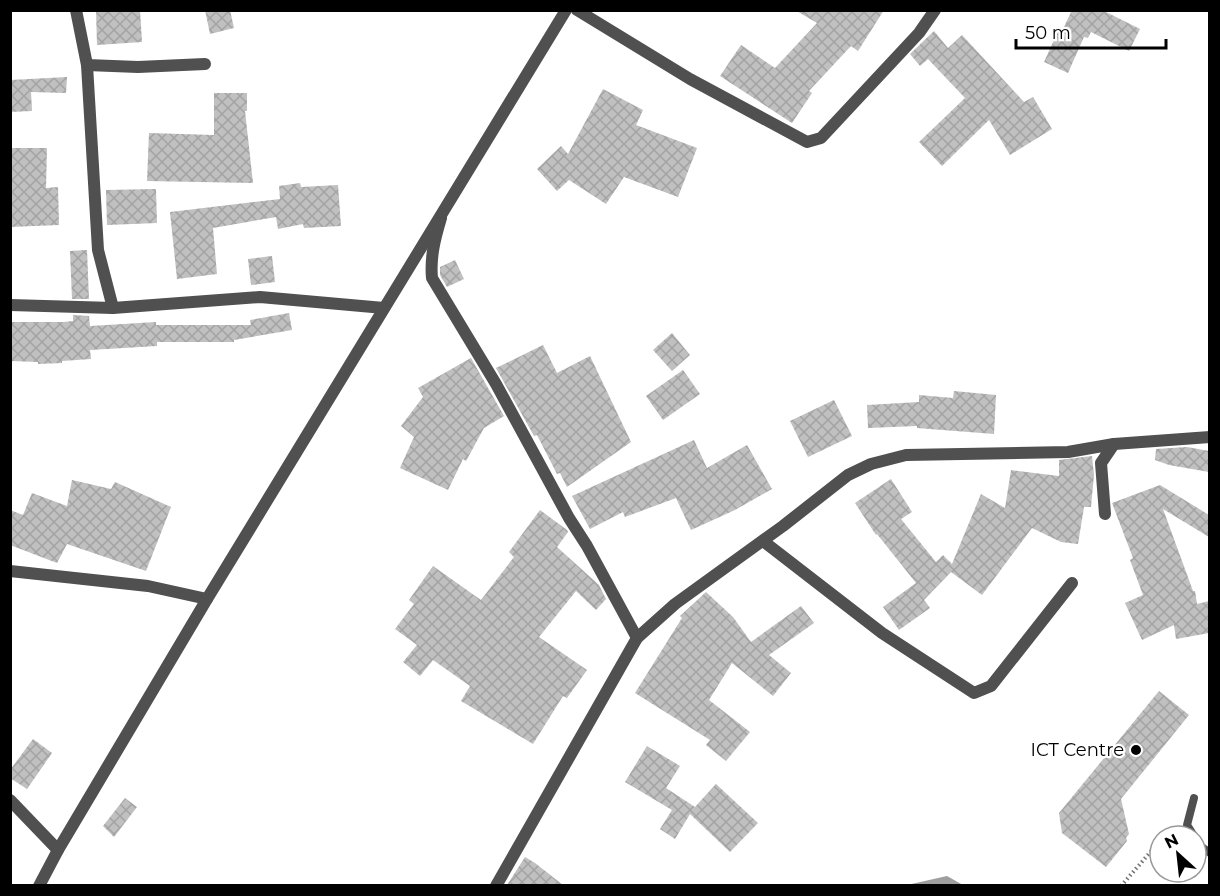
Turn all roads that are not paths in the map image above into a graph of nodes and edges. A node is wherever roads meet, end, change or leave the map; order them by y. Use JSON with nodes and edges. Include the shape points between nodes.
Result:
{"nodes":[{"id":1,"x":76,"y":10,"type":"edge"},
{"id":2,"x":566,"y":10,"type":"edge"},
{"id":3,"x":577,"y":10,"type":"edge"},
{"id":4,"x":935,"y":10,"type":"edge"},
{"id":5,"x":205,"y":64,"type":"dead end"},
{"id":6,"x":87,"y":65,"type":"junction"},
{"id":7,"x":441,"y":218,"type":"junction"},
{"id":8,"x":10,"y":305,"type":"edge"},
{"id":9,"x":113,"y":308,"type":"junction"},
{"id":10,"x":384,"y":308,"type":"junction"},
{"id":11,"x":1209,"y":437,"type":"edge"},
{"id":12,"x":1114,"y":444,"type":"junction"},
{"id":13,"x":1105,"y":514,"type":"dead end"},
{"id":14,"x":763,"y":541,"type":"junction"},
{"id":15,"x":10,"y":571,"type":"edge"},
{"id":16,"x":1072,"y":584,"type":"dead end"},
{"id":17,"x":207,"y":599,"type":"junction"},
{"id":18,"x":637,"y":638,"type":"junction"},
{"id":19,"x":1194,"y":798,"type":"dead end"},
{"id":20,"x":10,"y":800,"type":"edge"},
{"id":21,"x":1187,"y":824,"type":"edge"},
{"id":22,"x":58,"y":850,"type":"junction"},
{"id":23,"x":39,"y":885,"type":"edge"},
{"id":24,"x":496,"y":885,"type":"edge"}],
"edges":[{"from":1,"to":6,"type":"street"},
{"from":2,"to":7,"type":"street"},
{"from":3,"to":4,"type":"street","via":[[690,79],[807,142],[821,138],[919,33]]},
{"from":5,"to":6,"type":"street"},
{"from":6,"to":9,"type":"street","via":[[98,250]]},
{"from":7,"to":10,"type":"street"},
{"from":7,"to":18,"type":"street","via":[[433,246],[432,278],[496,384]]},
{"from":8,"to":9,"type":"street"},
{"from":9,"to":10,"type":"street","via":[[260,297]]},
{"from":10,"to":17,"type":"street"},
{"from":11,"to":12,"type":"street"},
{"from":12,"to":13,"type":"street","via":[[1101,463]]},
{"from":12,"to":14,"type":"street","via":[[1068,452],[906,455],[871,464],[848,475]]},
{"from":14,"to":16,"type":"street","via":[[882,633],[974,693],[990,686]]},
{"from":14,"to":18,"type":"street","via":[[675,604]]},
{"from":15,"to":17,"type":"street","via":[[148,585]]},
{"from":17,"to":22,"type":"street"},
{"from":18,"to":24,"type":"street"},
{"from":19,"to":21,"type":"lane"},
{"from":20,"to":22,"type":"street"},
{"from":22,"to":23,"type":"street"}]}
